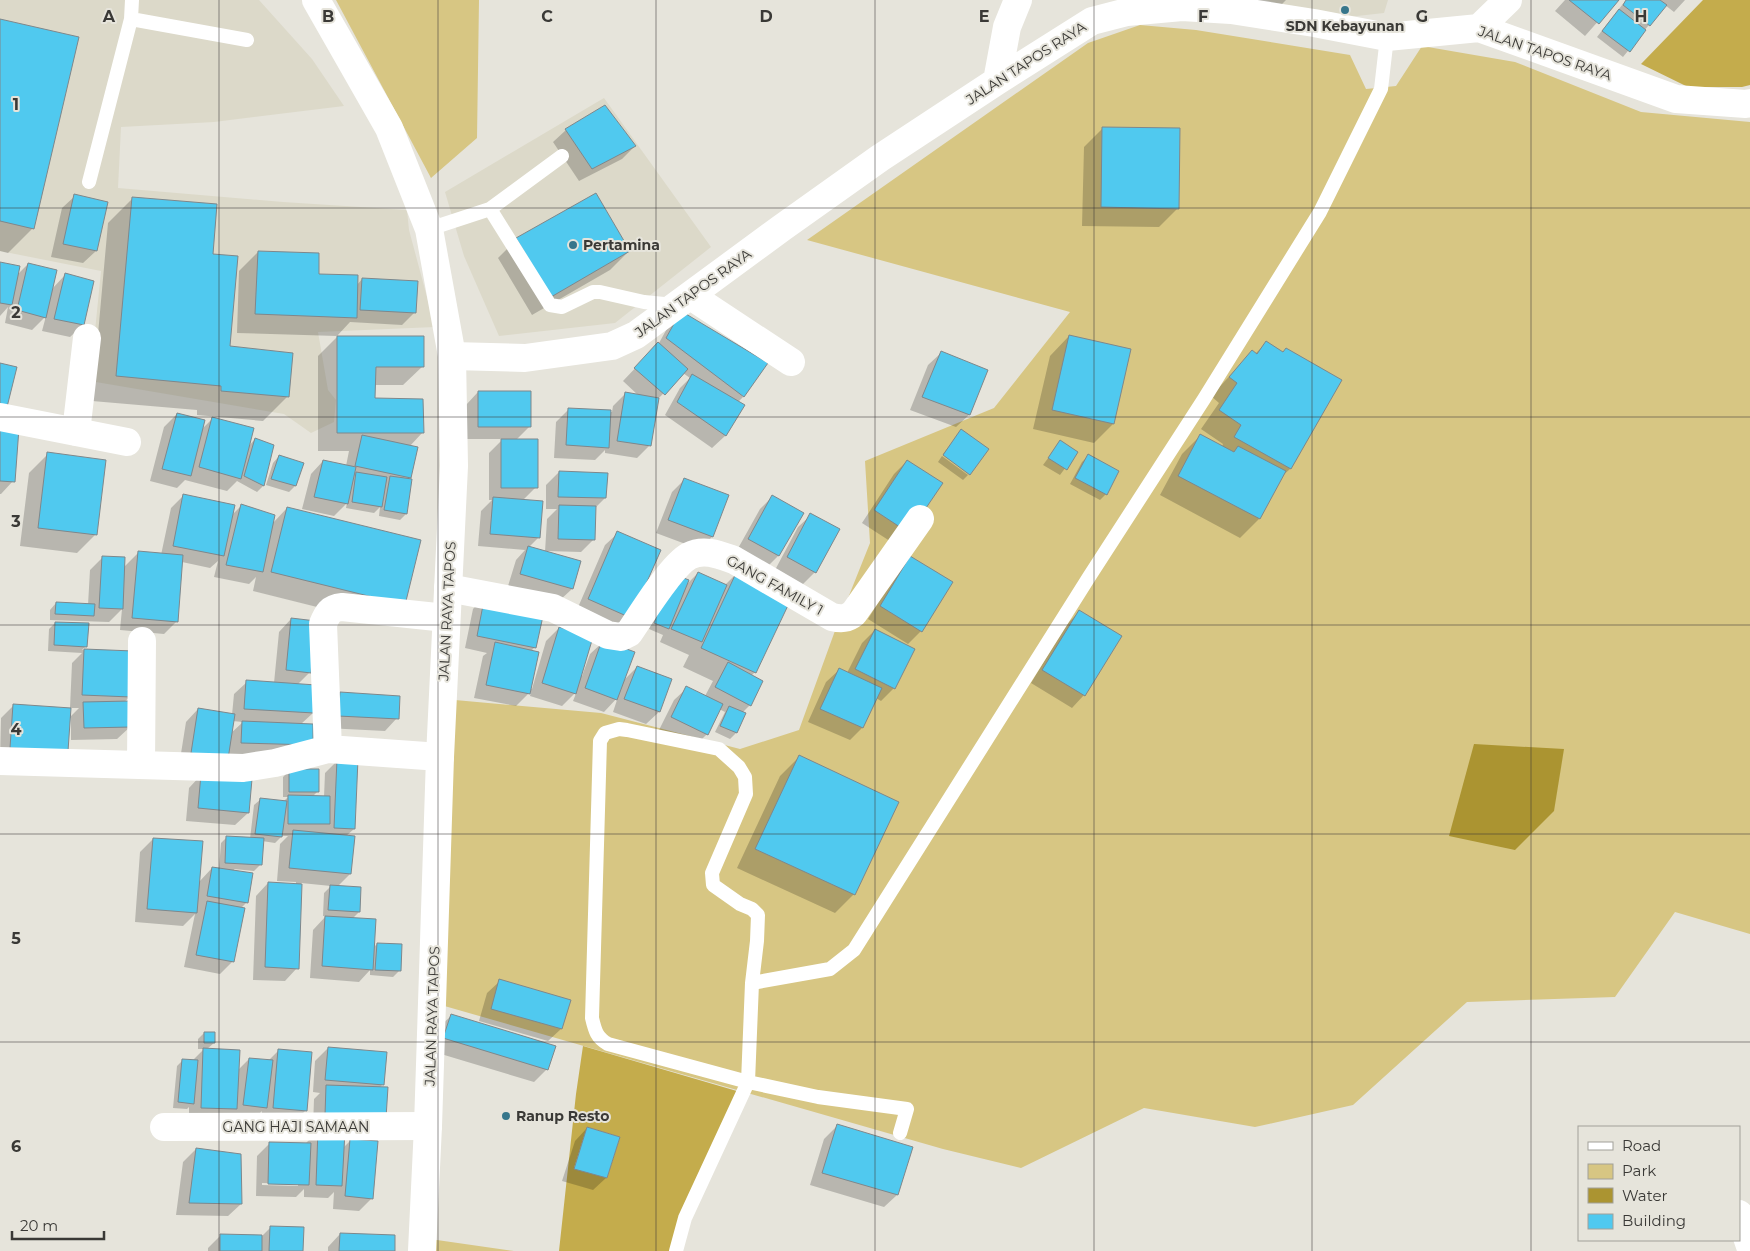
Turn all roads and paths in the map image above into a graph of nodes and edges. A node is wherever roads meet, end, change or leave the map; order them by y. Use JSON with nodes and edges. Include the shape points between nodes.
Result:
{"nodes":[{"id":1,"x":132,"y":0,"type":"edge"},
{"id":2,"x":316,"y":0,"type":"edge"},
{"id":3,"x":1018,"y":0,"type":"edge"},
{"id":4,"x":1508,"y":0,"type":"edge"},
{"id":5,"x":131,"y":19,"type":"junction"},
{"id":6,"x":1479,"y":28,"type":"junction"},
{"id":7,"x":247,"y":40,"type":"dead end"},
{"id":8,"x":1386,"y":45,"type":"junction"},
{"id":9,"x":997,"y":81,"type":"junction"},
{"id":10,"x":1750,"y":103,"type":"edge"},
{"id":11,"x":562,"y":156,"type":"dead end"},
{"id":12,"x":89,"y":182,"type":"dead end"},
{"id":13,"x":490,"y":209,"type":"junction"},
{"id":14,"x":429,"y":229,"type":"junction"},
{"id":15,"x":683,"y":300,"type":"junction"},
{"id":16,"x":87,"y":338,"type":"dead end"},
{"id":17,"x":452,"y":356,"type":"junction"},
{"id":18,"x":791,"y":362,"type":"dead end"},
{"id":19,"x":0,"y":417,"type":"edge"},
{"id":20,"x":76,"y":432,"type":"junction"},
{"id":21,"x":127,"y":442,"type":"dead end"},
{"id":22,"x":920,"y":519,"type":"dead end"},
{"id":23,"x":448,"y":588,"type":"junction"},
{"id":24,"x":446,"y":618,"type":"junction"},
{"id":25,"x":142,"y":641,"type":"dead end"},
{"id":26,"x":328,"y":749,"type":"junction"},
{"id":27,"x":440,"y":757,"type":"junction"},
{"id":28,"x":0,"y":762,"type":"edge"},
{"id":29,"x":141,"y":764,"type":"junction"},
{"id":30,"x":752,"y":983,"type":"junction"},
{"id":31,"x":748,"y":1082,"type":"junction"},
{"id":32,"x":428,"y":1126,"type":"junction"},
{"id":33,"x":164,"y":1128,"type":"dead end"},
{"id":34,"x":900,"y":1133,"type":"dead end"},
{"id":35,"x":1740,"y":1217,"type":"edge"},
{"id":36,"x":1750,"y":1246,"type":"edge"},
{"id":37,"x":422,"y":1251,"type":"edge"},
{"id":38,"x":676,"y":1251,"type":"edge"}],
"edges":[{"from":1,"to":5,"type":"lane"},
{"from":2,"to":14,"type":"street","name":"JALAN RAYA TAPOS","via":[[389,128]]},
{"from":3,"to":9,"type":"street","via":[[1007,27]]},
{"from":4,"to":6,"type":"street"},
{"from":5,"to":7,"type":"lane"},
{"from":5,"to":12,"type":"lane"},
{"from":6,"to":8,"type":"street","name":"JALAN TAPOS RAYA"},
{"from":6,"to":10,"type":"street","name":"JALAN TAPOS RAYA","via":[[1676,99]]},
{"from":8,"to":9,"type":"street","name":"JALAN TAPOS RAYA","via":[[1314,23],[1231,10],[1182,7],[1127,12],[1092,21]]},
{"from":8,"to":30,"type":"lane","via":[[1381,84],[1320,212],[854,950],[830,968]]},
{"from":9,"to":15,"type":"street","name":"JALAN TAPOS RAYA","via":[[880,158]]},
{"from":11,"to":13,"type":"lane"},
{"from":13,"to":14,"type":"lane"},
{"from":13,"to":15,"type":"lane","via":[[550,305],[562,307],[593,292],[644,302]]},
{"from":14,"to":17,"type":"street","name":"JALAN RAYA TAPOS"},
{"from":15,"to":17,"type":"street","name":"JALAN TAPOS RAYA","via":[[636,335],[612,346],[525,358]]},
{"from":15,"to":18,"type":"street"},
{"from":16,"to":20,"type":"street"},
{"from":17,"to":23,"type":"street","name":"JALAN RAYA TAPOS","via":[[454,466]]},
{"from":19,"to":20,"type":"street"},
{"from":20,"to":21,"type":"street"},
{"from":22,"to":23,"type":"street","name":"GANG FAMILY 1","via":[[854,614],[843,619],[832,617],[734,560],[706,552],[690,555],[676,565],[629,633],[621,637],[608,635],[553,608]]},
{"from":23,"to":24,"type":"street","name":"JALAN RAYA TAPOS"},
{"from":24,"to":26,"type":"street","via":[[342,607],[326,614],[323,624]]},
{"from":24,"to":27,"type":"street","name":"JALAN RAYA TAPOS"},
{"from":25,"to":29,"type":"street"},
{"from":26,"to":27,"type":"street"},
{"from":26,"to":29,"type":"street","via":[[243,768]]},
{"from":27,"to":32,"type":"street","name":"JALAN RAYA TAPOS"},
{"from":28,"to":29,"type":"street"},
{"from":30,"to":31,"type":"lane"},
{"from":30,"to":31,"type":"lane","via":[[758,915],[712,885],[712,873],[746,794],[746,777],[719,749],[627,730],[605,733],[600,741],[592,1018],[595,1031],[600,1040],[608,1044]]},
{"from":31,"to":34,"type":"lane","via":[[818,1097],[907,1109]]},
{"from":31,"to":38,"type":"lane","via":[[685,1218]]},
{"from":32,"to":33,"type":"street","name":"GANG HAJI SAMAAN"},
{"from":32,"to":37,"type":"street","name":"JALAN RAYA TAPOS"},
{"from":35,"to":36,"type":"street"}]}
